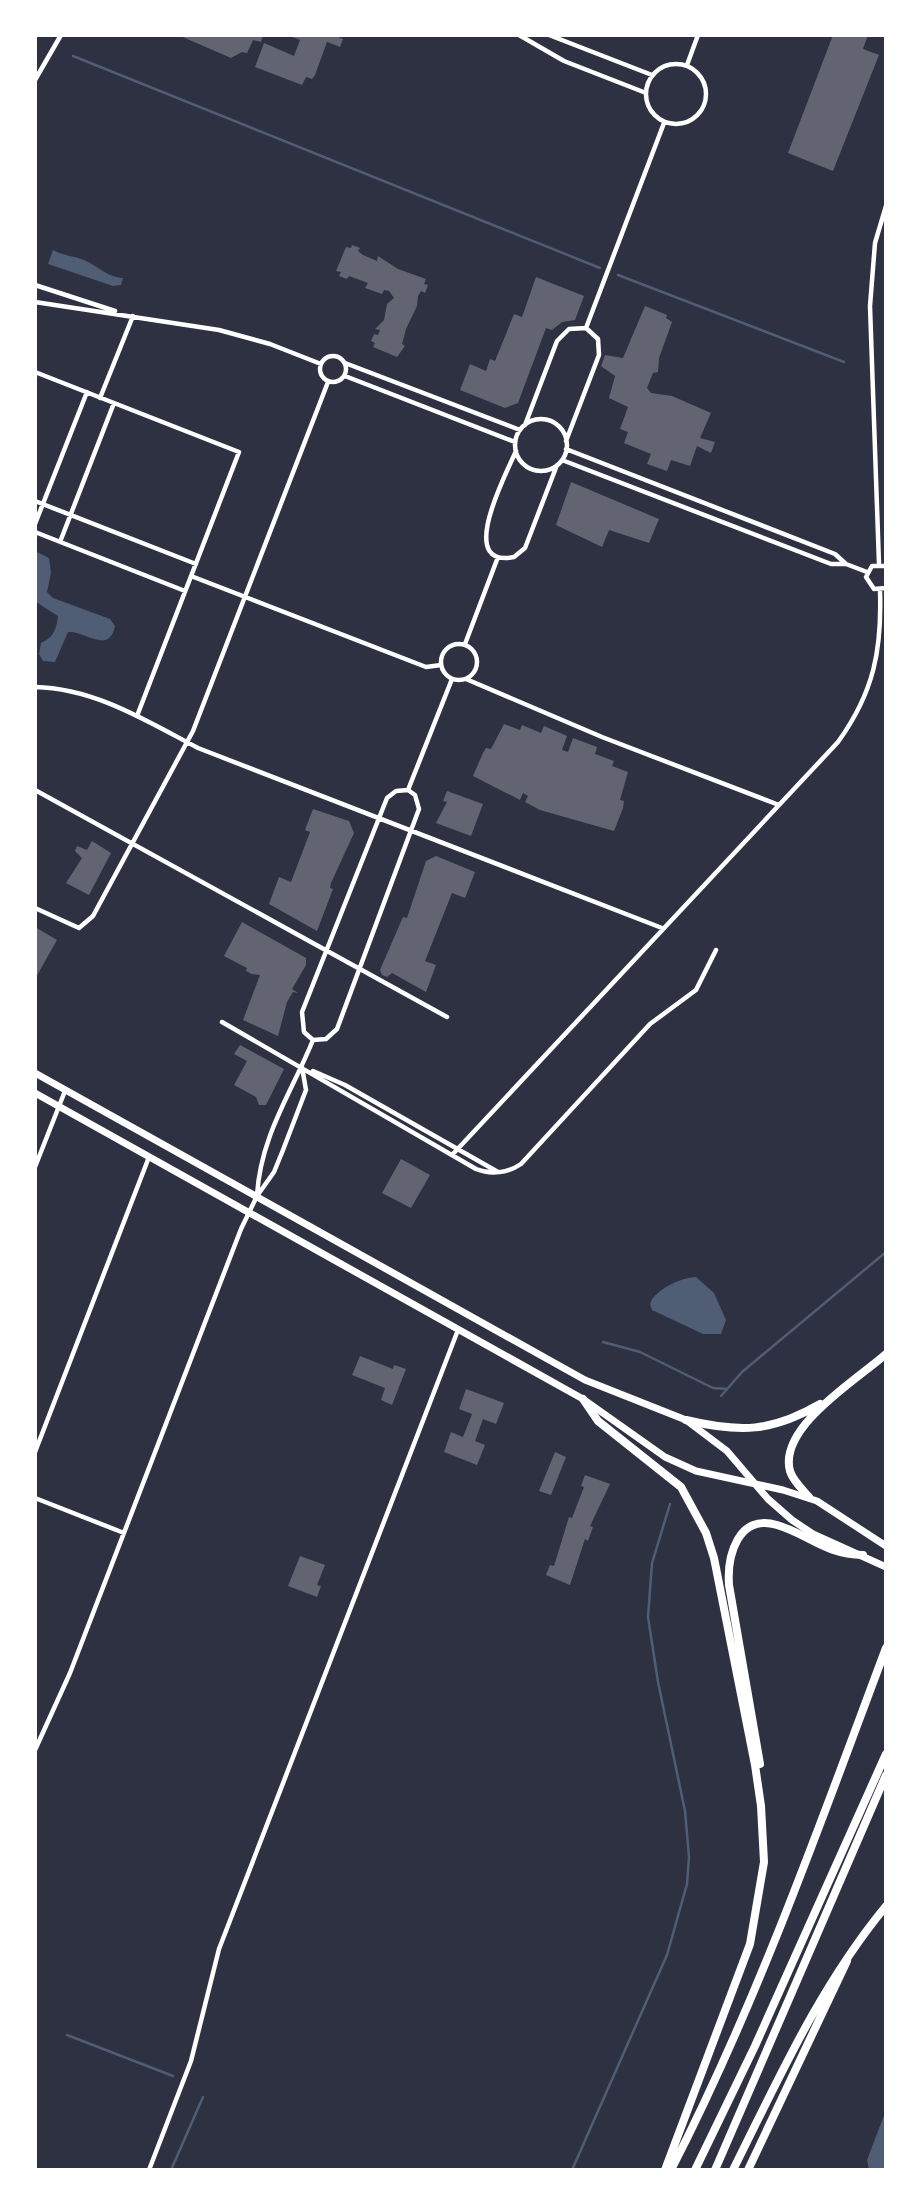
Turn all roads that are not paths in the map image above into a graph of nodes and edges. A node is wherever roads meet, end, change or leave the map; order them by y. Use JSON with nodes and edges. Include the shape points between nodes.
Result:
{"nodes":[{"id":1,"x":61,"y":35,"type":"edge"},
{"id":2,"x":519,"y":35,"type":"edge"},
{"id":3,"x":549,"y":35,"type":"edge"},
{"id":4,"x":698,"y":35,"type":"edge"},
{"id":5,"x":687,"y":65,"type":"junction"},
{"id":6,"x":652,"y":75,"type":"junction"},
{"id":7,"x":35,"y":80,"type":"edge"},
{"id":8,"x":646,"y":93,"type":"junction"},
{"id":9,"x":664,"y":122,"type":"junction"},
{"id":10,"x":886,"y":206,"type":"edge"},
{"id":11,"x":35,"y":285,"type":"edge"},
{"id":12,"x":35,"y":302,"type":"edge"},
{"id":13,"x":133,"y":316,"type":"junction"},
{"id":14,"x":586,"y":328,"type":"junction"},
{"id":15,"x":345,"y":363,"type":"junction"},
{"id":16,"x":321,"y":364,"type":"junction"},
{"id":17,"x":35,"y":372,"type":"edge"},
{"id":18,"x":345,"y":376,"type":"junction"},
{"id":19,"x":328,"y":382,"type":"junction"},
{"id":20,"x":87,"y":393,"type":"junction"},
{"id":21,"x":100,"y":398,"type":"junction"},
{"id":22,"x":114,"y":403,"type":"junction"},
{"id":23,"x":525,"y":425,"type":"junction"},
{"id":24,"x":520,"y":430,"type":"junction"},
{"id":25,"x":566,"y":441,"type":"junction"},
{"id":26,"x":515,"y":442,"type":"junction"},
{"id":27,"x":566,"y":449,"type":"junction"},
{"id":28,"x":516,"y":451,"type":"junction"},
{"id":29,"x":562,"y":460,"type":"junction"},
{"id":30,"x":557,"y":465,"type":"junction"},
{"id":31,"x":35,"y":500,"type":"edge"},
{"id":32,"x":43,"y":504,"type":"junction"},
{"id":33,"x":71,"y":514,"type":"junction"},
{"id":34,"x":35,"y":524,"type":"edge"},
{"id":35,"x":35,"y":532,"type":"edge"},
{"id":36,"x":60,"y":542,"type":"junction"},
{"id":37,"x":498,"y":557,"type":"junction"},
{"id":38,"x":196,"y":564,"type":"junction"},
{"id":39,"x":846,"y":564,"type":"junction"},
{"id":40,"x":879,"y":564,"type":"junction"},
{"id":41,"x":886,"y":566,"type":"edge"},
{"id":42,"x":867,"y":572,"type":"junction"},
{"id":43,"x":191,"y":576,"type":"junction"},
{"id":44,"x":886,"y":589,"type":"edge"},
{"id":45,"x":880,"y":590,"type":"junction"},
{"id":46,"x":185,"y":591,"type":"junction"},
{"id":47,"x":244,"y":597,"type":"junction"},
{"id":48,"x":465,"y":644,"type":"junction"},
{"id":49,"x":441,"y":665,"type":"junction"},
{"id":50,"x":452,"y":679,"type":"junction"},
{"id":51,"x":466,"y":679,"type":"junction"},
{"id":52,"x":35,"y":687,"type":"edge"},
{"id":53,"x":137,"y":716,"type":"junction"},
{"id":54,"x":187,"y":742,"type":"junction"},
{"id":55,"x":35,"y":790,"type":"edge"},
{"id":56,"x":408,"y":790,"type":"junction"},
{"id":57,"x":779,"y":805,"type":"junction"},
{"id":58,"x":379,"y":818,"type":"junction"},
{"id":59,"x":413,"y":832,"type":"junction"},
{"id":60,"x":132,"y":845,"type":"junction"},
{"id":61,"x":35,"y":908,"type":"edge"},
{"id":62,"x":662,"y":928,"type":"junction"},
{"id":63,"x":716,"y":950,"type":"dead end"},
{"id":64,"x":325,"y":952,"type":"junction"},
{"id":65,"x":359,"y":971,"type":"junction"},
{"id":66,"x":447,"y":1017,"type":"dead end"},
{"id":67,"x":222,"y":1022,"type":"dead end"},
{"id":68,"x":313,"y":1040,"type":"junction"},
{"id":69,"x":302,"y":1067,"type":"junction"},
{"id":70,"x":35,"y":1073,"type":"edge"},
{"id":71,"x":65,"y":1090,"type":"junction"},
{"id":72,"x":35,"y":1093,"type":"edge"},
{"id":73,"x":59,"y":1106,"type":"junction"},
{"id":74,"x":458,"y":1148,"type":"junction"},
{"id":75,"x":452,"y":1155,"type":"junction"},
{"id":76,"x":149,"y":1157,"type":"junction"},
{"id":77,"x":35,"y":1167,"type":"edge"},
{"id":78,"x":498,"y":1172,"type":"junction"},
{"id":79,"x":257,"y":1196,"type":"junction"},
{"id":80,"x":250,"y":1214,"type":"junction"},
{"id":81,"x":458,"y":1330,"type":"junction"},
{"id":82,"x":886,"y":1354,"type":"edge"},
{"id":83,"x":832,"y":1398,"type":"junction"},
{"id":84,"x":583,"y":1399,"type":"junction"},
{"id":85,"x":686,"y":1420,"type":"junction"},
{"id":86,"x":35,"y":1452,"type":"edge"},
{"id":87,"x":756,"y":1483,"type":"junction"},
{"id":88,"x":809,"y":1497,"type":"junction"},
{"id":89,"x":35,"y":1498,"type":"edge"},
{"id":90,"x":124,"y":1533,"type":"junction"},
{"id":91,"x":886,"y":1546,"type":"edge"},
{"id":92,"x":867,"y":1557,"type":"junction"},
{"id":93,"x":886,"y":1567,"type":"edge"},
{"id":94,"x":886,"y":1648,"type":"edge"},
{"id":95,"x":35,"y":1749,"type":"edge"},
{"id":96,"x":886,"y":1754,"type":"edge"},
{"id":97,"x":886,"y":1775,"type":"edge"},
{"id":98,"x":761,"y":1807,"type":"junction"},
{"id":99,"x":886,"y":1906,"type":"edge"},
{"id":100,"x":849,"y":1956,"type":"junction"},
{"id":101,"x":149,"y":2170,"type":"edge"},
{"id":102,"x":665,"y":2170,"type":"edge"},
{"id":103,"x":671,"y":2170,"type":"edge"},
{"id":104,"x":695,"y":2170,"type":"edge"},
{"id":105,"x":715,"y":2170,"type":"edge"},
{"id":106,"x":733,"y":2170,"type":"edge"},
{"id":107,"x":748,"y":2170,"type":"edge"}],
"edges":[{"from":1,"to":7,"type":"street"},
{"from":2,"to":8,"type":"street","via":[[564,61]]},
{"from":3,"to":6,"type":"street"},
{"from":4,"to":5,"type":"street"},
{"from":5,"to":6,"type":"street","via":[[669,64]]},
{"from":5,"to":9,"type":"street","via":[[704,83],[705,104],[687,123]]},
{"from":6,"to":8,"type":"street"},
{"from":8,"to":9,"type":"street","via":[[648,108]]},
{"from":9,"to":14,"type":"street"},
{"from":10,"to":40,"type":"street","via":[[875,243],[870,306]]},
{"from":11,"to":13,"type":"street"},
{"from":12,"to":13,"type":"street"},
{"from":13,"to":16,"type":"street","via":[[235,334]]},
{"from":13,"to":21,"type":"street"},
{"from":14,"to":23,"type":"street","via":[[569,328],[556,341]]},
{"from":14,"to":25,"type":"street","via":[[598,339],[599,355]]},
{"from":15,"to":16,"type":"street","via":[[330,356]]},
{"from":15,"to":18,"type":"street"},
{"from":15,"to":24,"type":"street"},
{"from":16,"to":19,"type":"street"},
{"from":17,"to":20,"type":"street"},
{"from":18,"to":19,"type":"street"},
{"from":18,"to":26,"type":"street"},
{"from":19,"to":47,"type":"street"},
{"from":20,"to":21,"type":"street"},
{"from":20,"to":32,"type":"street"},
{"from":21,"to":22,"type":"street"},
{"from":22,"to":33,"type":"street"},
{"from":22,"to":38,"type":"street","via":[[239,452]]},
{"from":23,"to":24,"type":"street"},
{"from":23,"to":25,"type":"street","via":[[550,421],[561,429]]},
{"from":24,"to":26,"type":"street"},
{"from":25,"to":27,"type":"street"},
{"from":26,"to":28,"type":"street"},
{"from":27,"to":29,"type":"street"},
{"from":27,"to":39,"type":"street","via":[[835,554]]},
{"from":28,"to":30,"type":"street","via":[[525,465],[535,470]]},
{"from":28,"to":37,"type":"street","via":[[484,533],[488,548]]},
{"from":29,"to":30,"type":"street"},
{"from":29,"to":39,"type":"street","via":[[831,565]]},
{"from":30,"to":37,"type":"street","via":[[525,548],[514,557]]},
{"from":31,"to":32,"type":"street"},
{"from":32,"to":33,"type":"street"},
{"from":32,"to":34,"type":"street"},
{"from":33,"to":36,"type":"street"},
{"from":33,"to":38,"type":"street"},
{"from":35,"to":36,"type":"street"},
{"from":36,"to":46,"type":"street"},
{"from":37,"to":48,"type":"street"},
{"from":38,"to":43,"type":"street"},
{"from":39,"to":42,"type":"street"},
{"from":40,"to":41,"type":"street"},
{"from":40,"to":42,"type":"street"},
{"from":42,"to":45,"type":"street","via":[[868,584]]},
{"from":43,"to":46,"type":"street"},
{"from":43,"to":47,"type":"street"},
{"from":44,"to":45,"type":"street"},
{"from":45,"to":57,"type":"street","via":[[878,658],[856,714],[838,742]]},
{"from":46,"to":53,"type":"street"},
{"from":47,"to":49,"type":"street","via":[[426,667]]},
{"from":47,"to":54,"type":"street"},
{"from":48,"to":49,"type":"street","via":[[446,650]]},
{"from":48,"to":51,"type":"street","via":[[476,663]]},
{"from":49,"to":50,"type":"street"},
{"from":50,"to":51,"type":"street"},
{"from":50,"to":56,"type":"street"},
{"from":51,"to":57,"type":"street"},
{"from":52,"to":53,"type":"street","via":[[64,688]]},
{"from":53,"to":54,"type":"street"},
{"from":54,"to":58,"type":"street"},
{"from":54,"to":60,"type":"street"},
{"from":55,"to":60,"type":"street"},
{"from":56,"to":58,"type":"street","via":[[390,794]]},
{"from":56,"to":59,"type":"street","via":[[419,808]]},
{"from":57,"to":62,"type":"street"},
{"from":58,"to":59,"type":"street"},
{"from":58,"to":64,"type":"street"},
{"from":59,"to":62,"type":"street"},
{"from":59,"to":65,"type":"street"},
{"from":60,"to":61,"type":"street","via":[[93,916],[79,928]]},
{"from":60,"to":64,"type":"street"},
{"from":62,"to":74,"type":"street"},
{"from":63,"to":78,"type":"street","via":[[696,990],[650,1024],[521,1164]]},
{"from":64,"to":65,"type":"street"},
{"from":64,"to":68,"type":"street","via":[[301,1019],[304,1032]]},
{"from":65,"to":66,"type":"street"},
{"from":65,"to":68,"type":"street","via":[[337,1029],[326,1040]]},
{"from":67,"to":69,"type":"street"},
{"from":68,"to":69,"type":"street"},
{"from":69,"to":74,"type":"street","via":[[345,1085]]},
{"from":69,"to":75,"type":"street"},
{"from":69,"to":79,"type":"street","via":[[290,1084],[259,1164]]},
{"from":69,"to":79,"type":"street","via":[[306,1090],[274,1172]]},
{"from":70,"to":71,"type":"main road"},
{"from":71,"to":73,"type":"street"},
{"from":71,"to":79,"type":"main road"},
{"from":72,"to":73,"type":"main road"},
{"from":73,"to":76,"type":"main road"},
{"from":73,"to":77,"type":"street"},
{"from":74,"to":75,"type":"street"},
{"from":74,"to":78,"type":"street"},
{"from":75,"to":78,"type":"street","via":[[481,1171]]},
{"from":76,"to":80,"type":"main road"},
{"from":76,"to":86,"type":"street"},
{"from":79,"to":80,"type":"street"},
{"from":79,"to":85,"type":"main road","via":[[585,1380]]},
{"from":80,"to":81,"type":"main road"},
{"from":80,"to":90,"type":"street"},
{"from":81,"to":84,"type":"main road"},
{"from":81,"to":101,"type":"street","via":[[219,1949],[191,2061]]},
{"from":82,"to":83,"type":"highway"},
{"from":83,"to":85,"type":"highway","via":[[794,1419],[744,1430]]},
{"from":83,"to":88,"type":"highway","via":[[791,1445],[790,1471]]},
{"from":84,"to":87,"type":"main road","via":[[665,1457],[696,1471]]},
{"from":84,"to":98,"type":"highway","via":[[598,1421],[681,1487],[706,1533]]},
{"from":85,"to":87,"type":"main road","via":[[727,1451]]},
{"from":87,"to":88,"type":"main road"},
{"from":87,"to":92,"type":"main road","via":[[792,1520],[813,1534]]},
{"from":88,"to":91,"type":"main road"},
{"from":89,"to":90,"type":"street"},
{"from":90,"to":95,"type":"street"},
{"from":92,"to":93,"type":"main road"},
{"from":92,"to":98,"type":"highway","via":[[835,1552],[767,1524],[754,1525],[734,1543],[729,1585],[758,1746]]},
{"from":94,"to":103,"type":"highway","via":[[781,1921]]},
{"from":96,"to":104,"type":"highway"},
{"from":97,"to":105,"type":"highway"},
{"from":98,"to":102,"type":"highway","via":[[762,1890],[750,1944]]},
{"from":99,"to":100,"type":"highway"},
{"from":100,"to":106,"type":"highway","via":[[818,2001]]},
{"from":100,"to":107,"type":"highway"}]}
